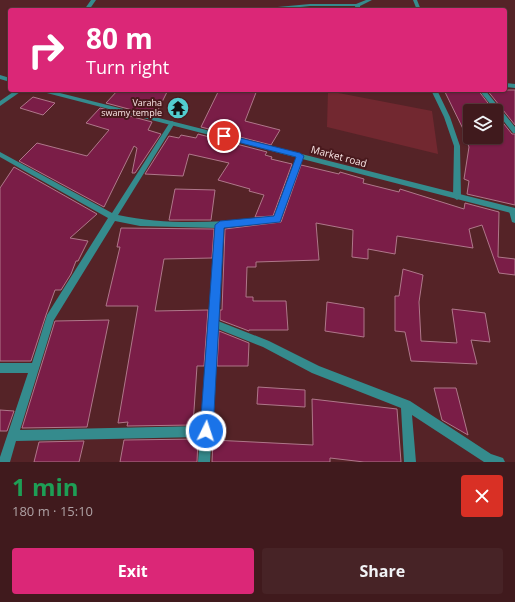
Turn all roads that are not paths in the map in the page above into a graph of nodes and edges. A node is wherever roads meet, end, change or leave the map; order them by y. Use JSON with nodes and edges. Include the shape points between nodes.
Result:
{"nodes":[{"id":1,"x":94,"y":0,"type":"edge"},
{"id":2,"x":304,"y":0,"type":"edge"},
{"id":3,"x":370,"y":0,"type":"edge"},
{"id":4,"x":310,"y":5,"type":"junction"},
{"id":5,"x":88,"y":8,"type":"edge"},
{"id":6,"x":278,"y":8,"type":"edge"},
{"id":7,"x":330,"y":8,"type":"edge"},
{"id":8,"x":358,"y":8,"type":"edge"},
{"id":9,"x":17,"y":92,"type":"edge"},
{"id":10,"x":49,"y":92,"type":"edge"},
{"id":11,"x":435,"y":92,"type":"edge"},
{"id":12,"x":484,"y":92,"type":"edge"},
{"id":13,"x":0,"y":104,"type":"edge"},
{"id":14,"x":172,"y":123,"type":"junction"},
{"id":15,"x":515,"y":131,"type":"edge"},
{"id":16,"x":300,"y":156,"type":"junction"},
{"id":17,"x":1,"y":158,"type":"edge"},
{"id":18,"x":457,"y":197,"type":"junction"},
{"id":19,"x":514,"y":211,"type":"edge"},
{"id":20,"x":112,"y":218,"type":"junction"},
{"id":21,"x":515,"y":220,"type":"edge"},
{"id":22,"x":220,"y":225,"type":"junction"},
{"id":23,"x":213,"y":323,"type":"junction"},
{"id":24,"x":0,"y":368,"type":"edge"},
{"id":25,"x":35,"y":368,"type":"junction"},
{"id":26,"x":406,"y":405,"type":"junction"},
{"id":27,"x":206,"y":431,"type":"junction"},
{"id":28,"x":14,"y":436,"type":"junction"},
{"id":29,"x":4,"y":462,"type":"edge"},
{"id":30,"x":204,"y":462,"type":"edge"},
{"id":31,"x":410,"y":462,"type":"edge"},
{"id":32,"x":499,"y":462,"type":"edge"}],
"edges":[{"from":1,"to":5,"type":"street"},
{"from":2,"to":4,"type":"street"},
{"from":3,"to":8,"type":"street"},
{"from":4,"to":6,"type":"street"},
{"from":4,"to":7,"type":"street"},
{"from":7,"to":8,"type":"street"},
{"from":9,"to":13,"type":"street"},
{"from":10,"to":14,"type":"street","name":"Market road"},
{"from":11,"to":18,"type":"street","via":[[457,146]]},
{"from":12,"to":15,"type":"street"},
{"from":14,"to":16,"type":"street","name":"Market road"},
{"from":14,"to":20,"type":"street"},
{"from":16,"to":18,"type":"street","name":"Market road"},
{"from":16,"to":22,"type":"street","via":[[277,220]]},
{"from":17,"to":20,"type":"street"},
{"from":18,"to":19,"type":"street","name":"Market road"},
{"from":19,"to":21,"type":"street"},
{"from":20,"to":22,"type":"street","via":[[140,223]]},
{"from":20,"to":25,"type":"street","via":[[50,318]]},
{"from":22,"to":23,"type":"street"},
{"from":23,"to":26,"type":"street","via":[[266,344],[316,370]]},
{"from":23,"to":27,"type":"street"},
{"from":24,"to":25,"type":"street"},
{"from":25,"to":28,"type":"street"},
{"from":26,"to":31,"type":"street"},
{"from":26,"to":32,"type":"street","via":[[488,458]]},
{"from":27,"to":28,"type":"street"},
{"from":27,"to":30,"type":"street"},
{"from":28,"to":29,"type":"street"}]}
